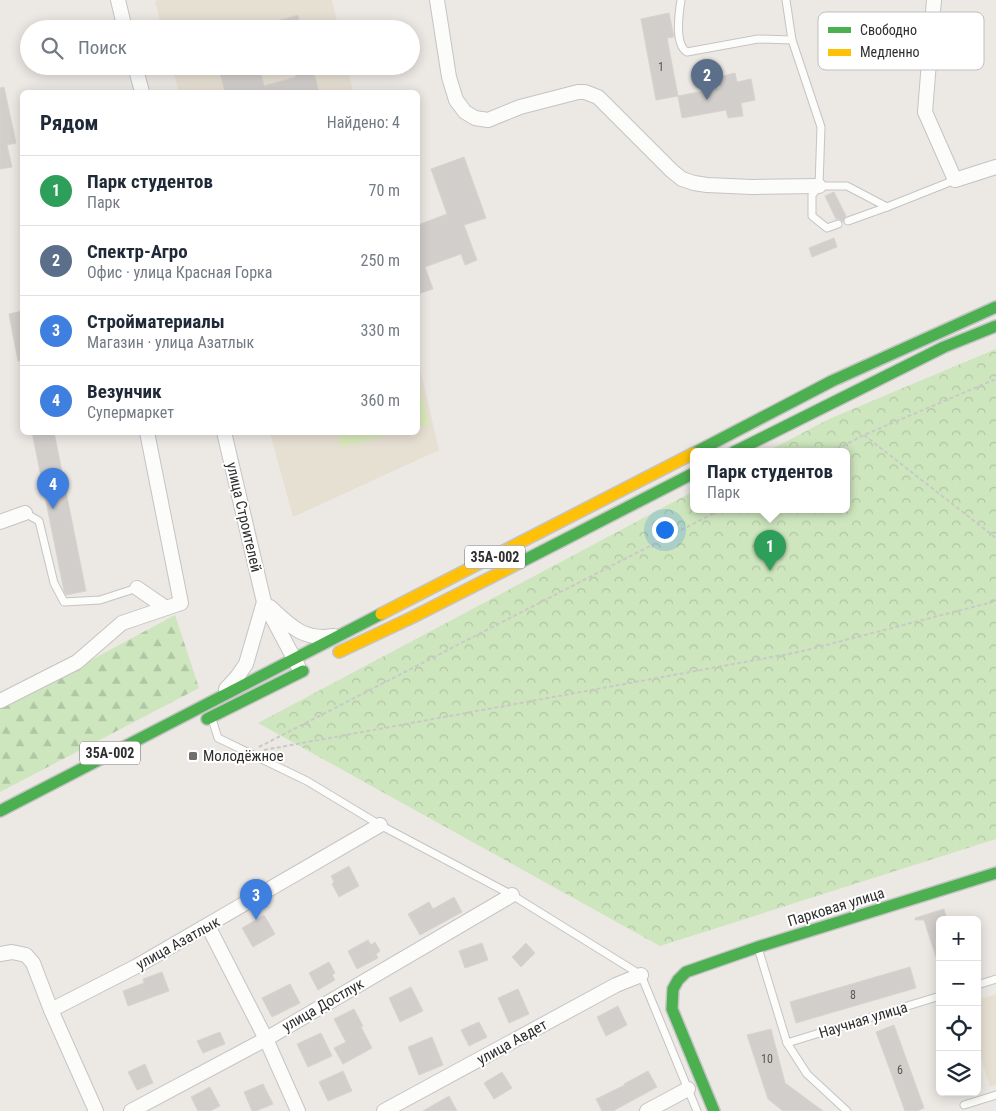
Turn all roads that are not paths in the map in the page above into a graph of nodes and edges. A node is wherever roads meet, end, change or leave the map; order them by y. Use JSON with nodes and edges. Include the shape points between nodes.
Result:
{"nodes":[{"id":1,"x":118,"y":0,"type":"edge"},
{"id":2,"x":437,"y":0,"type":"edge"},
{"id":3,"x":681,"y":0,"type":"edge"},
{"id":4,"x":786,"y":0,"type":"edge"},
{"id":5,"x":123,"y":20,"type":"edge"},
{"id":6,"x":792,"y":40,"type":"junction"},
{"id":7,"x":928,"y":70,"type":"edge"},
{"id":8,"x":137,"y":75,"type":"edge"},
{"id":9,"x":141,"y":90,"type":"edge"},
{"id":10,"x":996,"y":166,"type":"edge"},
{"id":11,"x":955,"y":180,"type":"junction"},
{"id":12,"x":819,"y":186,"type":"junction"},
{"id":13,"x":888,"y":207,"type":"junction"},
{"id":14,"x":848,"y":221,"type":"dead end"},
{"id":15,"x":838,"y":224,"type":"dead end"},
{"id":16,"x":996,"y":307,"type":"edge"},
{"id":17,"x":996,"y":326,"type":"edge"},
{"id":18,"x":148,"y":435,"type":"edge"},
{"id":19,"x":225,"y":435,"type":"edge"},
{"id":20,"x":705,"y":448,"type":"edge"},
{"id":21,"x":742,"y":448,"type":"edge"},
{"id":22,"x":690,"y":456,"type":"edge"},
{"id":23,"x":690,"y":475,"type":"edge"},
{"id":24,"x":25,"y":513,"type":"joint"},
{"id":25,"x":0,"y":522,"type":"edge"},
{"id":26,"x":137,"y":588,"type":"joint"},
{"id":27,"x":264,"y":602,"type":"junction"},
{"id":28,"x":166,"y":608,"type":"junction"},
{"id":29,"x":346,"y":633,"type":"junction"},
{"id":30,"x":332,"y":656,"type":"dead end"},
{"id":31,"x":294,"y":659,"type":"junction"},
{"id":32,"x":316,"y":664,"type":"dead end"},
{"id":33,"x":301,"y":672,"type":"junction"},
{"id":34,"x":220,"y":696,"type":"junction"},
{"id":35,"x":0,"y":701,"type":"edge"},
{"id":36,"x":212,"y":716,"type":"junction"},
{"id":37,"x":196,"y":725,"type":"dead end"},
{"id":38,"x":0,"y":811,"type":"edge"},
{"id":39,"x":380,"y":825,"type":"junction"},
{"id":40,"x":996,"y":873,"type":"edge"},
{"id":41,"x":512,"y":895,"type":"junction"},
{"id":42,"x":208,"y":926,"type":"junction"},
{"id":43,"x":758,"y":948,"type":"junction"},
{"id":44,"x":0,"y":954,"type":"edge"},
{"id":45,"x":641,"y":975,"type":"junction"},
{"id":46,"x":996,"y":979,"type":"edge"},
{"id":47,"x":981,"y":984,"type":"edge"},
{"id":48,"x":936,"y":997,"type":"edge"},
{"id":49,"x":51,"y":1010,"type":"junction"},
{"id":50,"x":266,"y":1039,"type":"junction"},
{"id":51,"x":787,"y":1043,"type":"junction"},
{"id":52,"x":688,"y":1089,"type":"junction"},
{"id":53,"x":996,"y":1095,"type":"edge"},
{"id":54,"x":964,"y":1105,"type":"dead end"},
{"id":55,"x":96,"y":1111,"type":"edge"},
{"id":56,"x":131,"y":1111,"type":"edge"},
{"id":57,"x":298,"y":1111,"type":"edge"},
{"id":58,"x":384,"y":1111,"type":"edge"},
{"id":59,"x":647,"y":1111,"type":"edge"},
{"id":60,"x":697,"y":1111,"type":"edge"},
{"id":61,"x":714,"y":1111,"type":"edge"},
{"id":62,"x":847,"y":1111,"type":"edge"}],
"edges":[{"from":1,"to":5,"type":"street"},
{"from":2,"to":12,"type":"street","via":[[449,77],[456,100],[465,112],[475,118],[488,120],[520,107],[585,92],[598,97],[682,179],[694,183],[752,187]]},
{"from":3,"to":6,"type":"lane","via":[[677,23],[683,50],[687,52],[758,40]]},
{"from":4,"to":6,"type":"lane"},
{"from":6,"to":12,"type":"lane","via":[[821,127]]},
{"from":7,"to":11,"type":"street","via":[[925,112]]},
{"from":8,"to":9,"type":"street"},
{"from":10,"to":11,"type":"street"},
{"from":11,"to":13,"type":"lane"},
{"from":12,"to":13,"type":"lane","via":[[847,186]]},
{"from":12,"to":15,"type":"lane","via":[[812,195],[812,216],[827,228]]},
{"from":13,"to":14,"type":"lane"},
{"from":16,"to":20,"type":"main road","number":"35А-002","via":[[832,381]]},
{"from":17,"to":21,"type":"main road","via":[[935,352]]},
{"from":18,"to":28,"type":"street","via":[[181,603]]},
{"from":19,"to":27,"type":"street","name":"улица Строителей"},
{"from":22,"to":29,"type":"main road","number":"35А-002"},
{"from":23,"to":30,"type":"main road","number":"35А-002","via":[[413,618]]},
{"from":24,"to":25,"type":"street"},
{"from":24,"to":26,"type":"lane","via":[[39,521],[54,583],[64,602],[100,600]]},
{"from":26,"to":28,"type":"street"},
{"from":27,"to":29,"type":"street","via":[[304,635],[322,638]]},
{"from":27,"to":31,"type":"street","name":"улица Строителей"},
{"from":27,"to":34,"type":"street","via":[[246,664]]},
{"from":28,"to":35,"type":"street","via":[[122,623],[77,662]]},
{"from":29,"to":31,"type":"main road","number":"35А-002"},
{"from":31,"to":33,"type":"street","name":"улица Строителей"},
{"from":31,"to":34,"type":"main road","number":"35А-002"},
{"from":32,"to":33,"type":"main road"},
{"from":33,"to":36,"type":"main road"},
{"from":34,"to":38,"type":"main road","number":"35А-002"},
{"from":36,"to":37,"type":"main road"},
{"from":36,"to":39,"type":"lane","via":[[218,738],[308,781]]},
{"from":39,"to":41,"type":"lane"},
{"from":39,"to":42,"type":"street","name":"улица Азатлык"},
{"from":40,"to":43,"type":"main road","name":"Парковая улица"},
{"from":41,"to":45,"type":"lane"},
{"from":41,"to":50,"type":"street","name":"улица Достлук"},
{"from":42,"to":49,"type":"street","name":"улица Азатлык"},
{"from":42,"to":50,"type":"street"},
{"from":43,"to":51,"type":"lane"},
{"from":43,"to":61,"type":"main road","name":"Парковая улица","via":[[686,972],[672,991],[672,1009]]},
{"from":44,"to":49,"type":"street","via":[[26,955],[33,963]]},
{"from":45,"to":52,"type":"lane"},
{"from":45,"to":58,"type":"street","name":"улица Авдет","via":[[616,985]]},
{"from":46,"to":47,"type":"lane"},
{"from":48,"to":51,"type":"lane","name":"Научная улица"},
{"from":49,"to":55,"type":"street"},
{"from":50,"to":56,"type":"street","name":"улица Достлук"},
{"from":50,"to":57,"type":"street"},
{"from":51,"to":62,"type":"lane","via":[[807,1074]]},
{"from":52,"to":59,"type":"street"},
{"from":52,"to":60,"type":"lane"},
{"from":53,"to":54,"type":"lane"}]}
